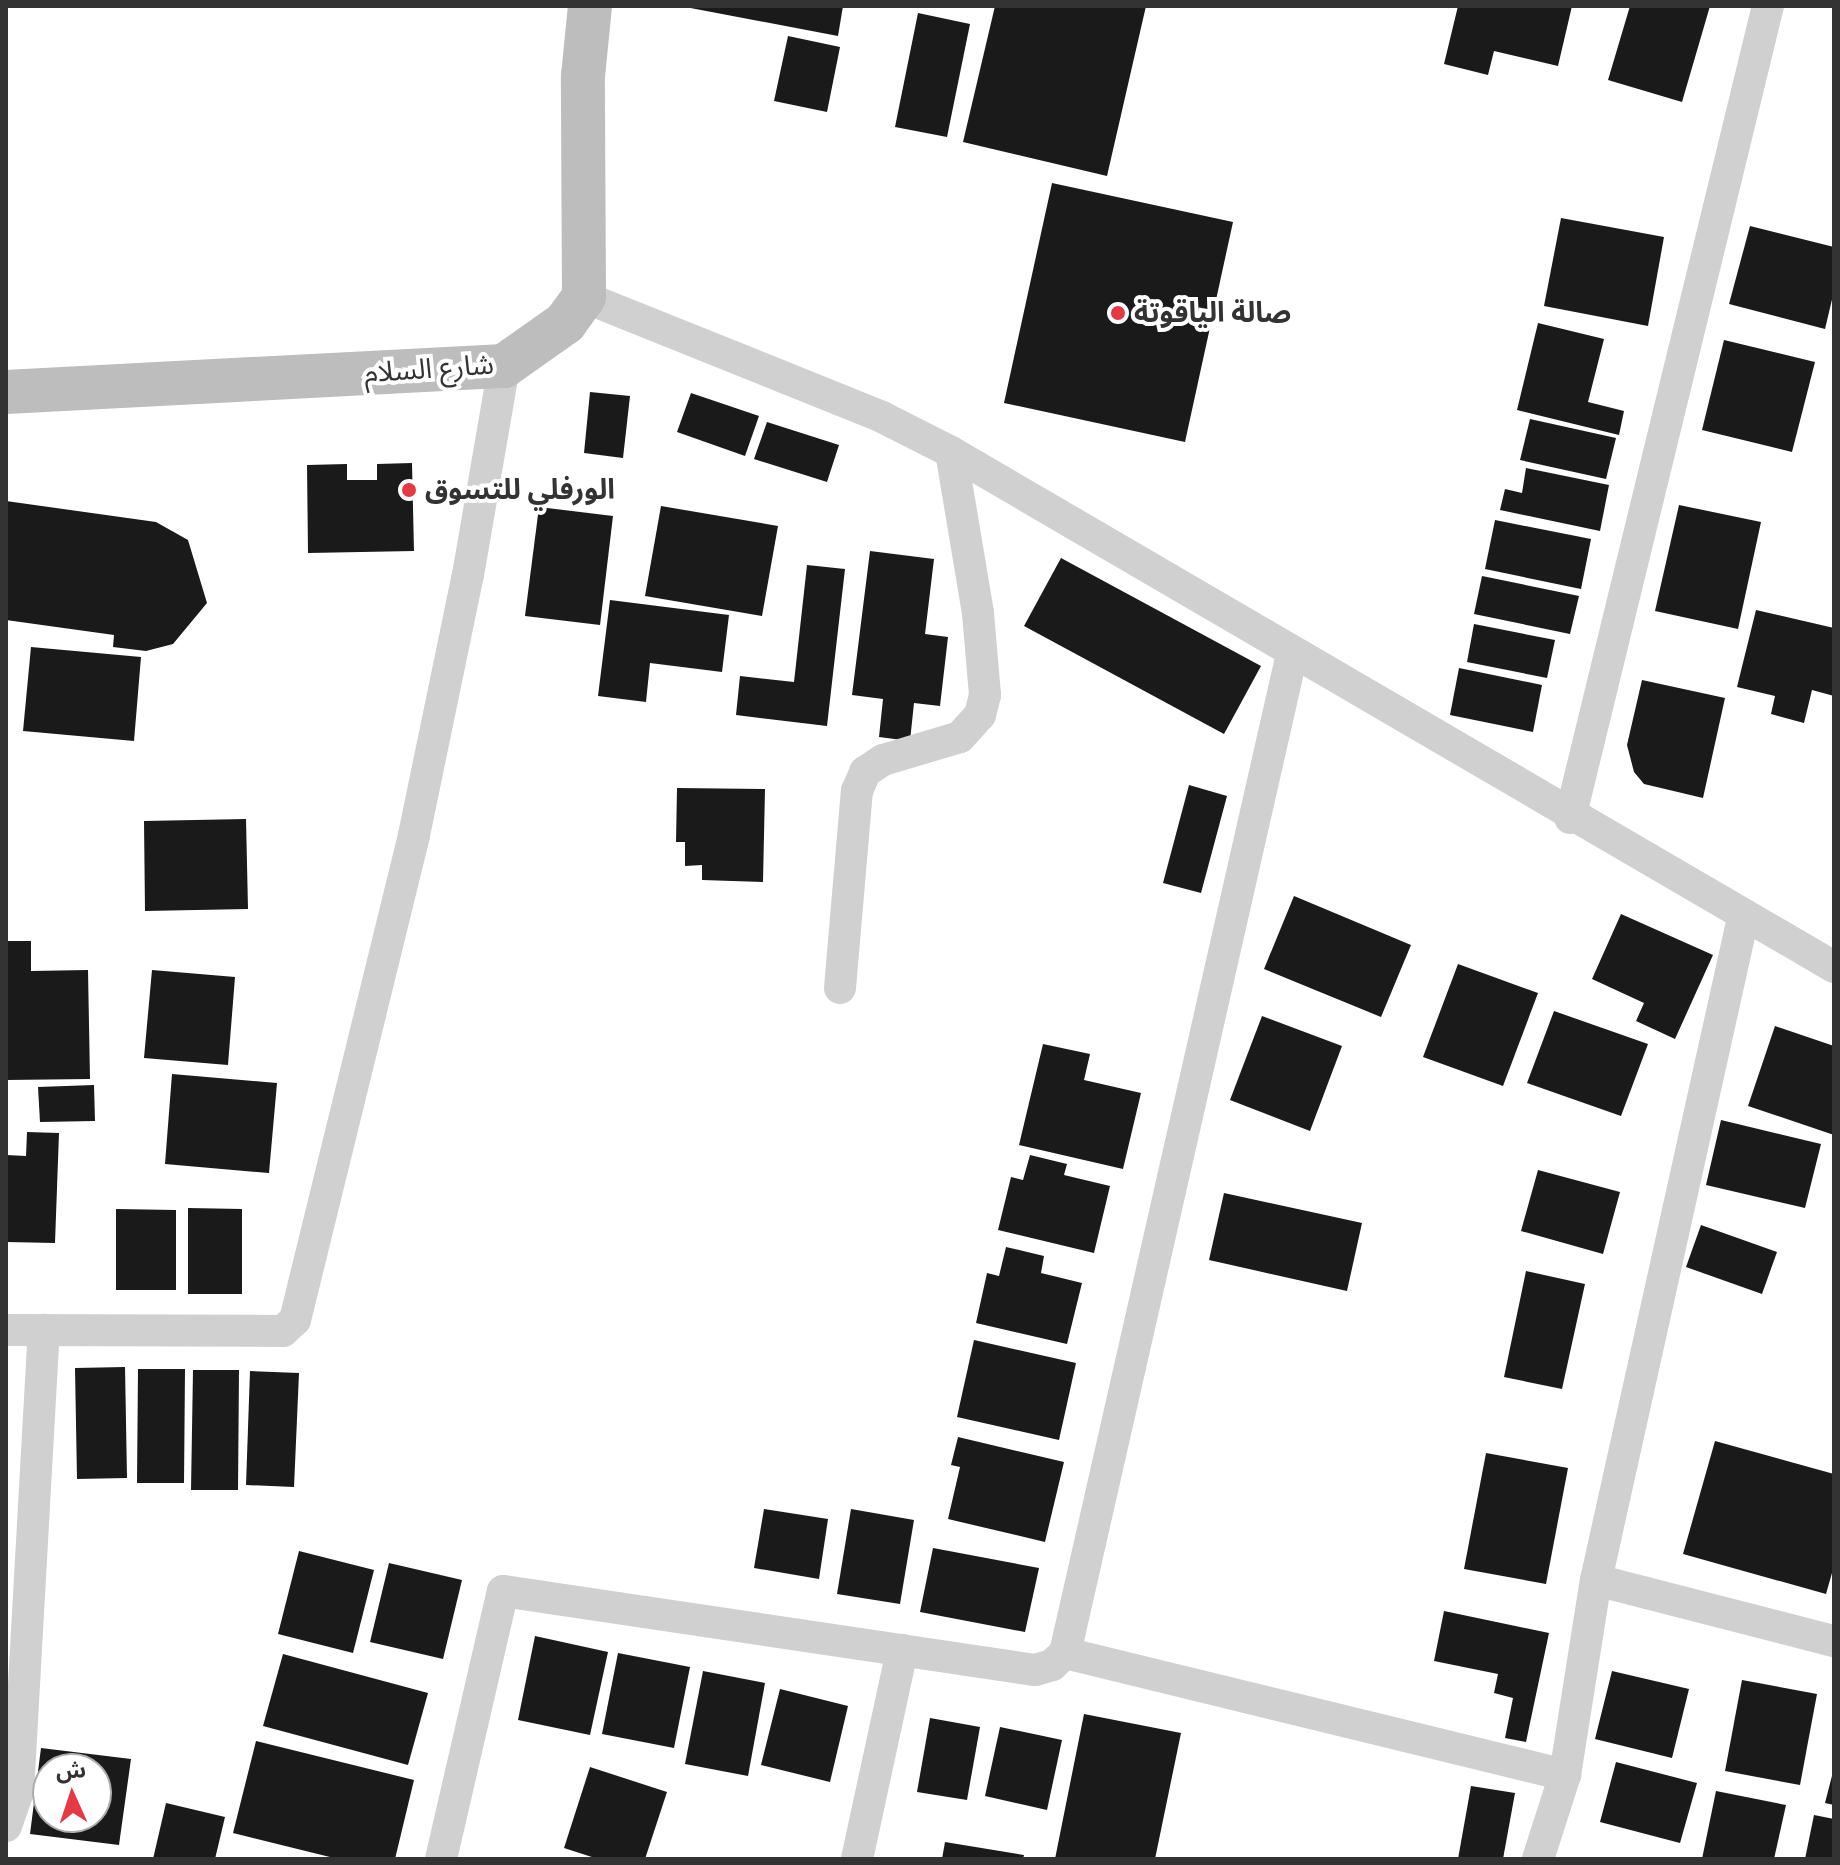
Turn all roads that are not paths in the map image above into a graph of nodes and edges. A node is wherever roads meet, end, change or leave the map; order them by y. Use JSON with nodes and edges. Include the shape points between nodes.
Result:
{"nodes":[{"id":1,"x":590,"y":6,"type":"edge"},
{"id":2,"x":1768,"y":6,"type":"edge"},
{"id":3,"x":584,"y":297,"type":"junction"},
{"id":4,"x":504,"y":366,"type":"junction"},
{"id":5,"x":6,"y":392,"type":"edge"},
{"id":6,"x":951,"y":452,"type":"junction"},
{"id":7,"x":1292,"y":654,"type":"junction"},
{"id":8,"x":1570,"y":818,"type":"junction"},
{"id":9,"x":1743,"y":918,"type":"junction"},
{"id":10,"x":1834,"y":967,"type":"edge"},
{"id":11,"x":840,"y":988,"type":"dead end"},
{"id":12,"x":6,"y":1330,"type":"edge"},
{"id":13,"x":44,"y":1330,"type":"junction"},
{"id":14,"x":1596,"y":1580,"type":"junction"},
{"id":15,"x":1834,"y":1641,"type":"edge"},
{"id":16,"x":902,"y":1650,"type":"junction"},
{"id":17,"x":1065,"y":1653,"type":"junction"},
{"id":18,"x":1565,"y":1775,"type":"junction"},
{"id":19,"x":6,"y":1826,"type":"edge"},
{"id":20,"x":1545,"y":1857,"type":"edge"},
{"id":21,"x":441,"y":1859,"type":"edge"},
{"id":22,"x":857,"y":1859,"type":"edge"}],
"edges":[{"from":1,"to":3,"type":"main road","via":[[583,76]]},
{"from":2,"to":8,"type":"street"},
{"from":3,"to":4,"type":"main road","name":"شارع السلام","via":[[565,323]]},
{"from":3,"to":6,"type":"street","via":[[882,417]]},
{"from":4,"to":5,"type":"main road","name":"شارع السلام"},
{"from":4,"to":13,"type":"street","via":[[414,835],[295,1320],[283,1331]]},
{"from":6,"to":7,"type":"street"},
{"from":6,"to":11,"type":"street","via":[[978,613],[985,695],[980,715],[960,737],[883,760],[865,772],[857,791]]},
{"from":7,"to":8,"type":"street"},
{"from":7,"to":17,"type":"street"},
{"from":8,"to":9,"type":"street"},
{"from":9,"to":10,"type":"street"},
{"from":9,"to":14,"type":"street"},
{"from":12,"to":13,"type":"street"},
{"from":13,"to":19,"type":"street","via":[[18,1792]]},
{"from":14,"to":15,"type":"street"},
{"from":14,"to":18,"type":"street"},
{"from":16,"to":17,"type":"street","via":[[1035,1670],[1052,1665]]},
{"from":16,"to":21,"type":"street","via":[[503,1591]]},
{"from":16,"to":22,"type":"street"},
{"from":17,"to":18,"type":"street"},
{"from":18,"to":20,"type":"street"}]}
